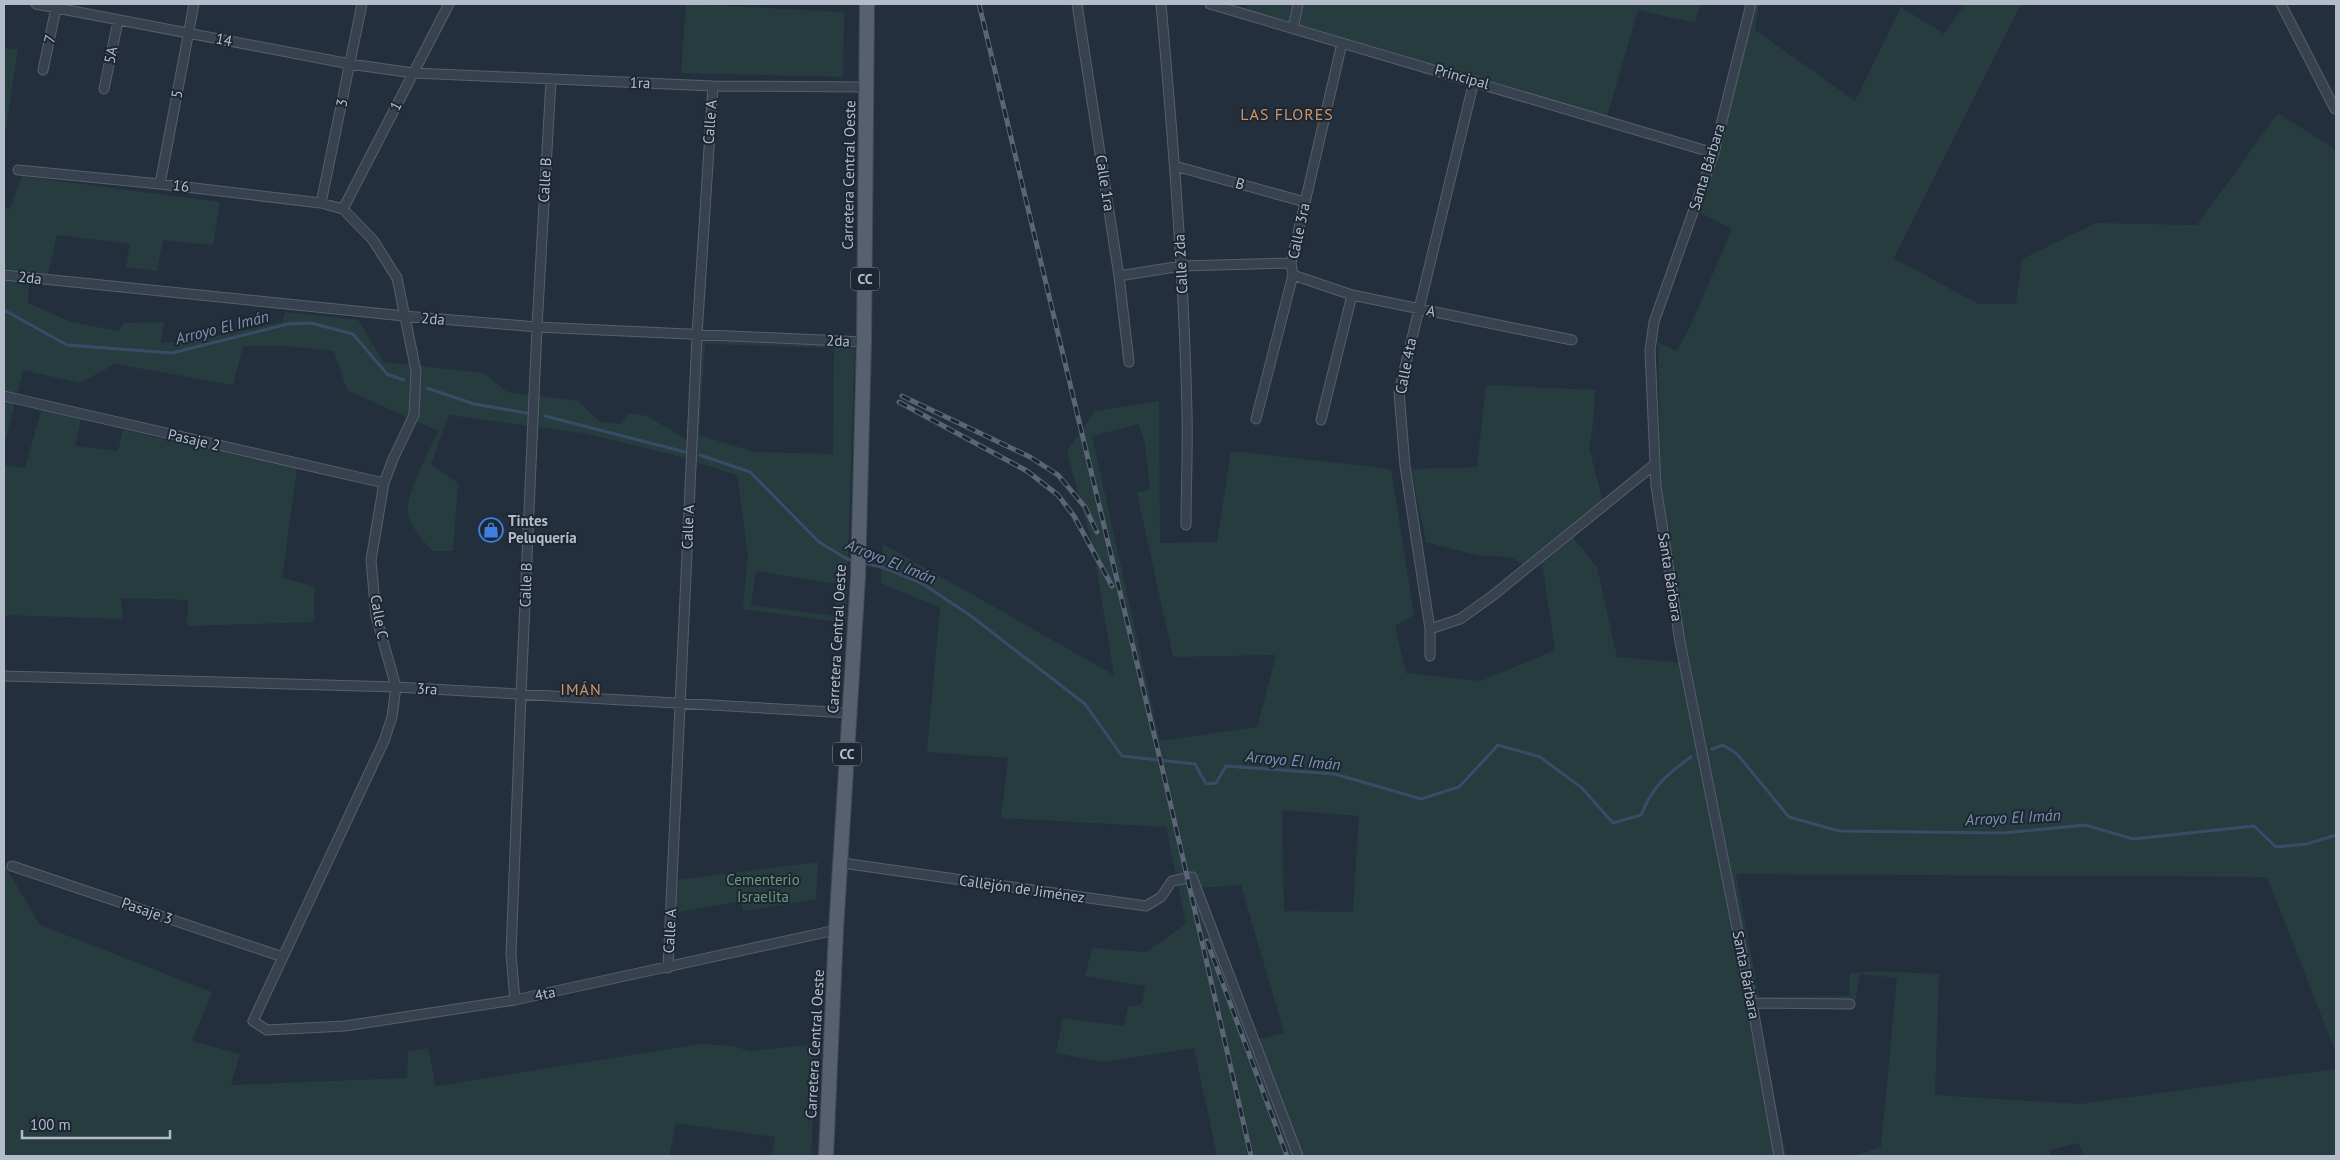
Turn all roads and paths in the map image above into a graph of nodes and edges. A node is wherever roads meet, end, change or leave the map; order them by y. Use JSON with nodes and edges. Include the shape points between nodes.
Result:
{"nodes":[{"id":1,"x":36,"y":4,"type":"edge"},
{"id":2,"x":194,"y":4,"type":"edge"},
{"id":3,"x":362,"y":4,"type":"edge"},
{"id":4,"x":449,"y":4,"type":"edge"},
{"id":5,"x":867,"y":4,"type":"edge"},
{"id":6,"x":1077,"y":4,"type":"edge"},
{"id":7,"x":1161,"y":4,"type":"edge"},
{"id":8,"x":1210,"y":4,"type":"edge"},
{"id":9,"x":1298,"y":4,"type":"edge"},
{"id":10,"x":1751,"y":4,"type":"edge"},
{"id":11,"x":2281,"y":4,"type":"edge"},
{"id":12,"x":56,"y":8,"type":"junction"},
{"id":13,"x":118,"y":21,"type":"junction"},
{"id":14,"x":1293,"y":29,"type":"junction"},
{"id":15,"x":188,"y":34,"type":"junction"},
{"id":16,"x":1342,"y":43,"type":"junction"},
{"id":17,"x":350,"y":64,"type":"junction"},
{"id":18,"x":43,"y":70,"type":"dead end"},
{"id":19,"x":413,"y":72,"type":"junction"},
{"id":20,"x":551,"y":80,"type":"junction"},
{"id":21,"x":1474,"y":81,"type":"junction"},
{"id":22,"x":713,"y":86,"type":"junction"},
{"id":23,"x":867,"y":87,"type":"junction"},
{"id":24,"x":104,"y":89,"type":"dead end"},
{"id":25,"x":2335,"y":109,"type":"dead end"},
{"id":26,"x":1714,"y":153,"type":"junction"},
{"id":27,"x":1176,"y":166,"type":"junction"},
{"id":28,"x":18,"y":170,"type":"dead end"},
{"id":29,"x":160,"y":184,"type":"junction"},
{"id":30,"x":1306,"y":202,"type":"junction"},
{"id":31,"x":322,"y":203,"type":"junction"},
{"id":32,"x":343,"y":209,"type":"junction"},
{"id":33,"x":1291,"y":263,"type":"junction"},
{"id":34,"x":1181,"y":266,"type":"junction"},
{"id":35,"x":4,"y":275,"type":"edge"},
{"id":36,"x":1293,"y":275,"type":"junction"},
{"id":37,"x":1119,"y":276,"type":"junction"},
{"id":38,"x":1352,"y":295,"type":"junction"},
{"id":39,"x":1418,"y":308,"type":"junction"},
{"id":40,"x":404,"y":316,"type":"junction"},
{"id":41,"x":537,"y":327,"type":"junction"},
{"id":42,"x":697,"y":335,"type":"junction"},
{"id":43,"x":1572,"y":340,"type":"dead end"},
{"id":44,"x":864,"y":342,"type":"junction"},
{"id":45,"x":1129,"y":362,"type":"dead end"},
{"id":46,"x":4,"y":396,"type":"edge"},
{"id":47,"x":1256,"y":419,"type":"dead end"},
{"id":48,"x":1321,"y":420,"type":"dead end"},
{"id":49,"x":1655,"y":464,"type":"junction"},
{"id":50,"x":384,"y":483,"type":"junction"},
{"id":51,"x":1186,"y":525,"type":"dead end"},
{"id":52,"x":1430,"y":629,"type":"junction"},
{"id":53,"x":1430,"y":656,"type":"dead end"},
{"id":54,"x":4,"y":676,"type":"edge"},
{"id":55,"x":396,"y":687,"type":"junction"},
{"id":56,"x":521,"y":695,"type":"junction"},
{"id":57,"x":681,"y":703,"type":"junction"},
{"id":58,"x":850,"y":713,"type":"junction"},
{"id":59,"x":842,"y":863,"type":"junction"},
{"id":60,"x":12,"y":866,"type":"dead end"},
{"id":61,"x":836,"y":930,"type":"junction"},
{"id":62,"x":283,"y":957,"type":"junction"},
{"id":63,"x":668,"y":968,"type":"junction"},
{"id":64,"x":515,"y":1000,"type":"junction"},
{"id":65,"x":1752,"y":1003,"type":"junction"},
{"id":66,"x":1850,"y":1004,"type":"dead end"},
{"id":67,"x":254,"y":1021,"type":"joint"},
{"id":68,"x":826,"y":1156,"type":"edge"},
{"id":69,"x":1298,"y":1156,"type":"edge"},
{"id":70,"x":1778,"y":1156,"type":"edge"}],
"edges":[{"from":1,"to":12,"type":"street","name":"14"},
{"from":2,"to":15,"type":"street","name":"5"},
{"from":3,"to":17,"type":"street","name":"3"},
{"from":4,"to":19,"type":"street","name":"1"},
{"from":5,"to":23,"type":"main road","name":"Carretera Central Oeste","number":"CC"},
{"from":6,"to":37,"type":"street","name":"Calle 1ra"},
{"from":7,"to":27,"type":"street","name":"Calle 2da"},
{"from":8,"to":14,"type":"street","name":"Principal"},
{"from":9,"to":14,"type":"street"},
{"from":10,"to":26,"type":"street","name":"Santa Bárbara"},
{"from":11,"to":25,"type":"street"},
{"from":12,"to":13,"type":"street","name":"14"},
{"from":12,"to":18,"type":"street","name":"7"},
{"from":13,"to":15,"type":"street","name":"14"},
{"from":13,"to":24,"type":"street","name":"5A"},
{"from":14,"to":16,"type":"street","name":"Principal"},
{"from":15,"to":17,"type":"street","name":"14"},
{"from":15,"to":29,"type":"street","name":"5"},
{"from":16,"to":21,"type":"street","name":"Principal"},
{"from":16,"to":30,"type":"street","name":"Calle 3ra"},
{"from":17,"to":19,"type":"street","name":"14"},
{"from":17,"to":31,"type":"street","name":"3"},
{"from":19,"to":20,"type":"street","name":"1ra"},
{"from":19,"to":32,"type":"street","name":"1"},
{"from":20,"to":22,"type":"street","name":"1ra"},
{"from":20,"to":41,"type":"street","name":"Calle B"},
{"from":21,"to":26,"type":"street","name":"Principal"},
{"from":21,"to":39,"type":"street","name":"Calle 4ta"},
{"from":22,"to":23,"type":"street","name":"1ra"},
{"from":22,"to":42,"type":"street","name":"Calle A"},
{"from":23,"to":44,"type":"main road","name":"Carretera Central Oeste","number":"CC"},
{"from":26,"to":49,"type":"street","name":"Santa Bárbara","via":[[1654,322],[1650,350]]},
{"from":27,"to":30,"type":"street","name":"B"},
{"from":27,"to":34,"type":"street","name":"Calle 2da"},
{"from":28,"to":29,"type":"street","name":"16"},
{"from":29,"to":31,"type":"street","name":"16"},
{"from":30,"to":33,"type":"street","name":"Calle 3ra"},
{"from":31,"to":32,"type":"street","name":"16"},
{"from":32,"to":40,"type":"street","name":"Calle C","via":[[373,240],[397,278]]},
{"from":33,"to":34,"type":"street"},
{"from":33,"to":36,"type":"street","name":"Calle 3ra"},
{"from":34,"to":37,"type":"street"},
{"from":34,"to":51,"type":"street","name":"Calle 2da","via":[[1187,414]]},
{"from":35,"to":40,"type":"street","name":"2da"},
{"from":36,"to":38,"type":"street","name":"A"},
{"from":36,"to":47,"type":"street","name":"Calle 3ra"},
{"from":37,"to":45,"type":"street","name":"Calle 1ra"},
{"from":38,"to":39,"type":"street","name":"A"},
{"from":38,"to":48,"type":"street"},
{"from":39,"to":43,"type":"street","name":"A"},
{"from":39,"to":52,"type":"street","name":"Calle 4ta","via":[[1399,392],[1405,466]]},
{"from":40,"to":41,"type":"street","name":"2da"},
{"from":40,"to":50,"type":"street","name":"Calle C","via":[[416,371],[414,415]]},
{"from":41,"to":42,"type":"street","name":"2da"},
{"from":41,"to":56,"type":"street","name":"Calle B"},
{"from":42,"to":44,"type":"street","name":"2da"},
{"from":42,"to":57,"type":"street","name":"Calle A"},
{"from":44,"to":58,"type":"main road","name":"Carretera Central Oeste","number":"CC","via":[[858,577]]},
{"from":46,"to":50,"type":"street","name":"Pasaje 2"},
{"from":49,"to":52,"type":"street","via":[[1492,597],[1460,619]]},
{"from":49,"to":65,"type":"street","name":"Santa Bárbara","via":[[1680,642]]},
{"from":50,"to":55,"type":"street","name":"Calle C","via":[[371,560],[376,616]]},
{"from":52,"to":53,"type":"street","name":"Calle 4ta"},
{"from":54,"to":55,"type":"street","name":"3ra"},
{"from":55,"to":56,"type":"street","name":"3ra"},
{"from":55,"to":62,"type":"street","name":"Calle C","via":[[392,717],[384,741]]},
{"from":56,"to":57,"type":"street","name":"3ra"},
{"from":56,"to":64,"type":"street","name":"Calle B","via":[[511,954]]},
{"from":57,"to":58,"type":"street","name":"3ra"},
{"from":57,"to":63,"type":"street","name":"Calle A"},
{"from":58,"to":59,"type":"main road","name":"Carretera Central Oeste","number":"CC"},
{"from":59,"to":61,"type":"main road","name":"Carretera Central Oeste","number":"CC"},
{"from":59,"to":69,"type":"street","name":"Callejón de Jiménez","via":[[1146,906],[1161,897],[1172,881],[1192,877]]},
{"from":60,"to":62,"type":"street","name":"Pasaje 3"},
{"from":61,"to":63,"type":"street","name":"4ta"},
{"from":61,"to":68,"type":"main road","name":"Carretera Central Oeste","number":"CC"},
{"from":62,"to":67,"type":"street","name":"Calle C"},
{"from":63,"to":64,"type":"street","name":"4ta"},
{"from":64,"to":67,"type":"street","name":"4ta","via":[[345,1026],[267,1030]]},
{"from":65,"to":66,"type":"street"},
{"from":65,"to":70,"type":"street","name":"Santa Bárbara"}]}
